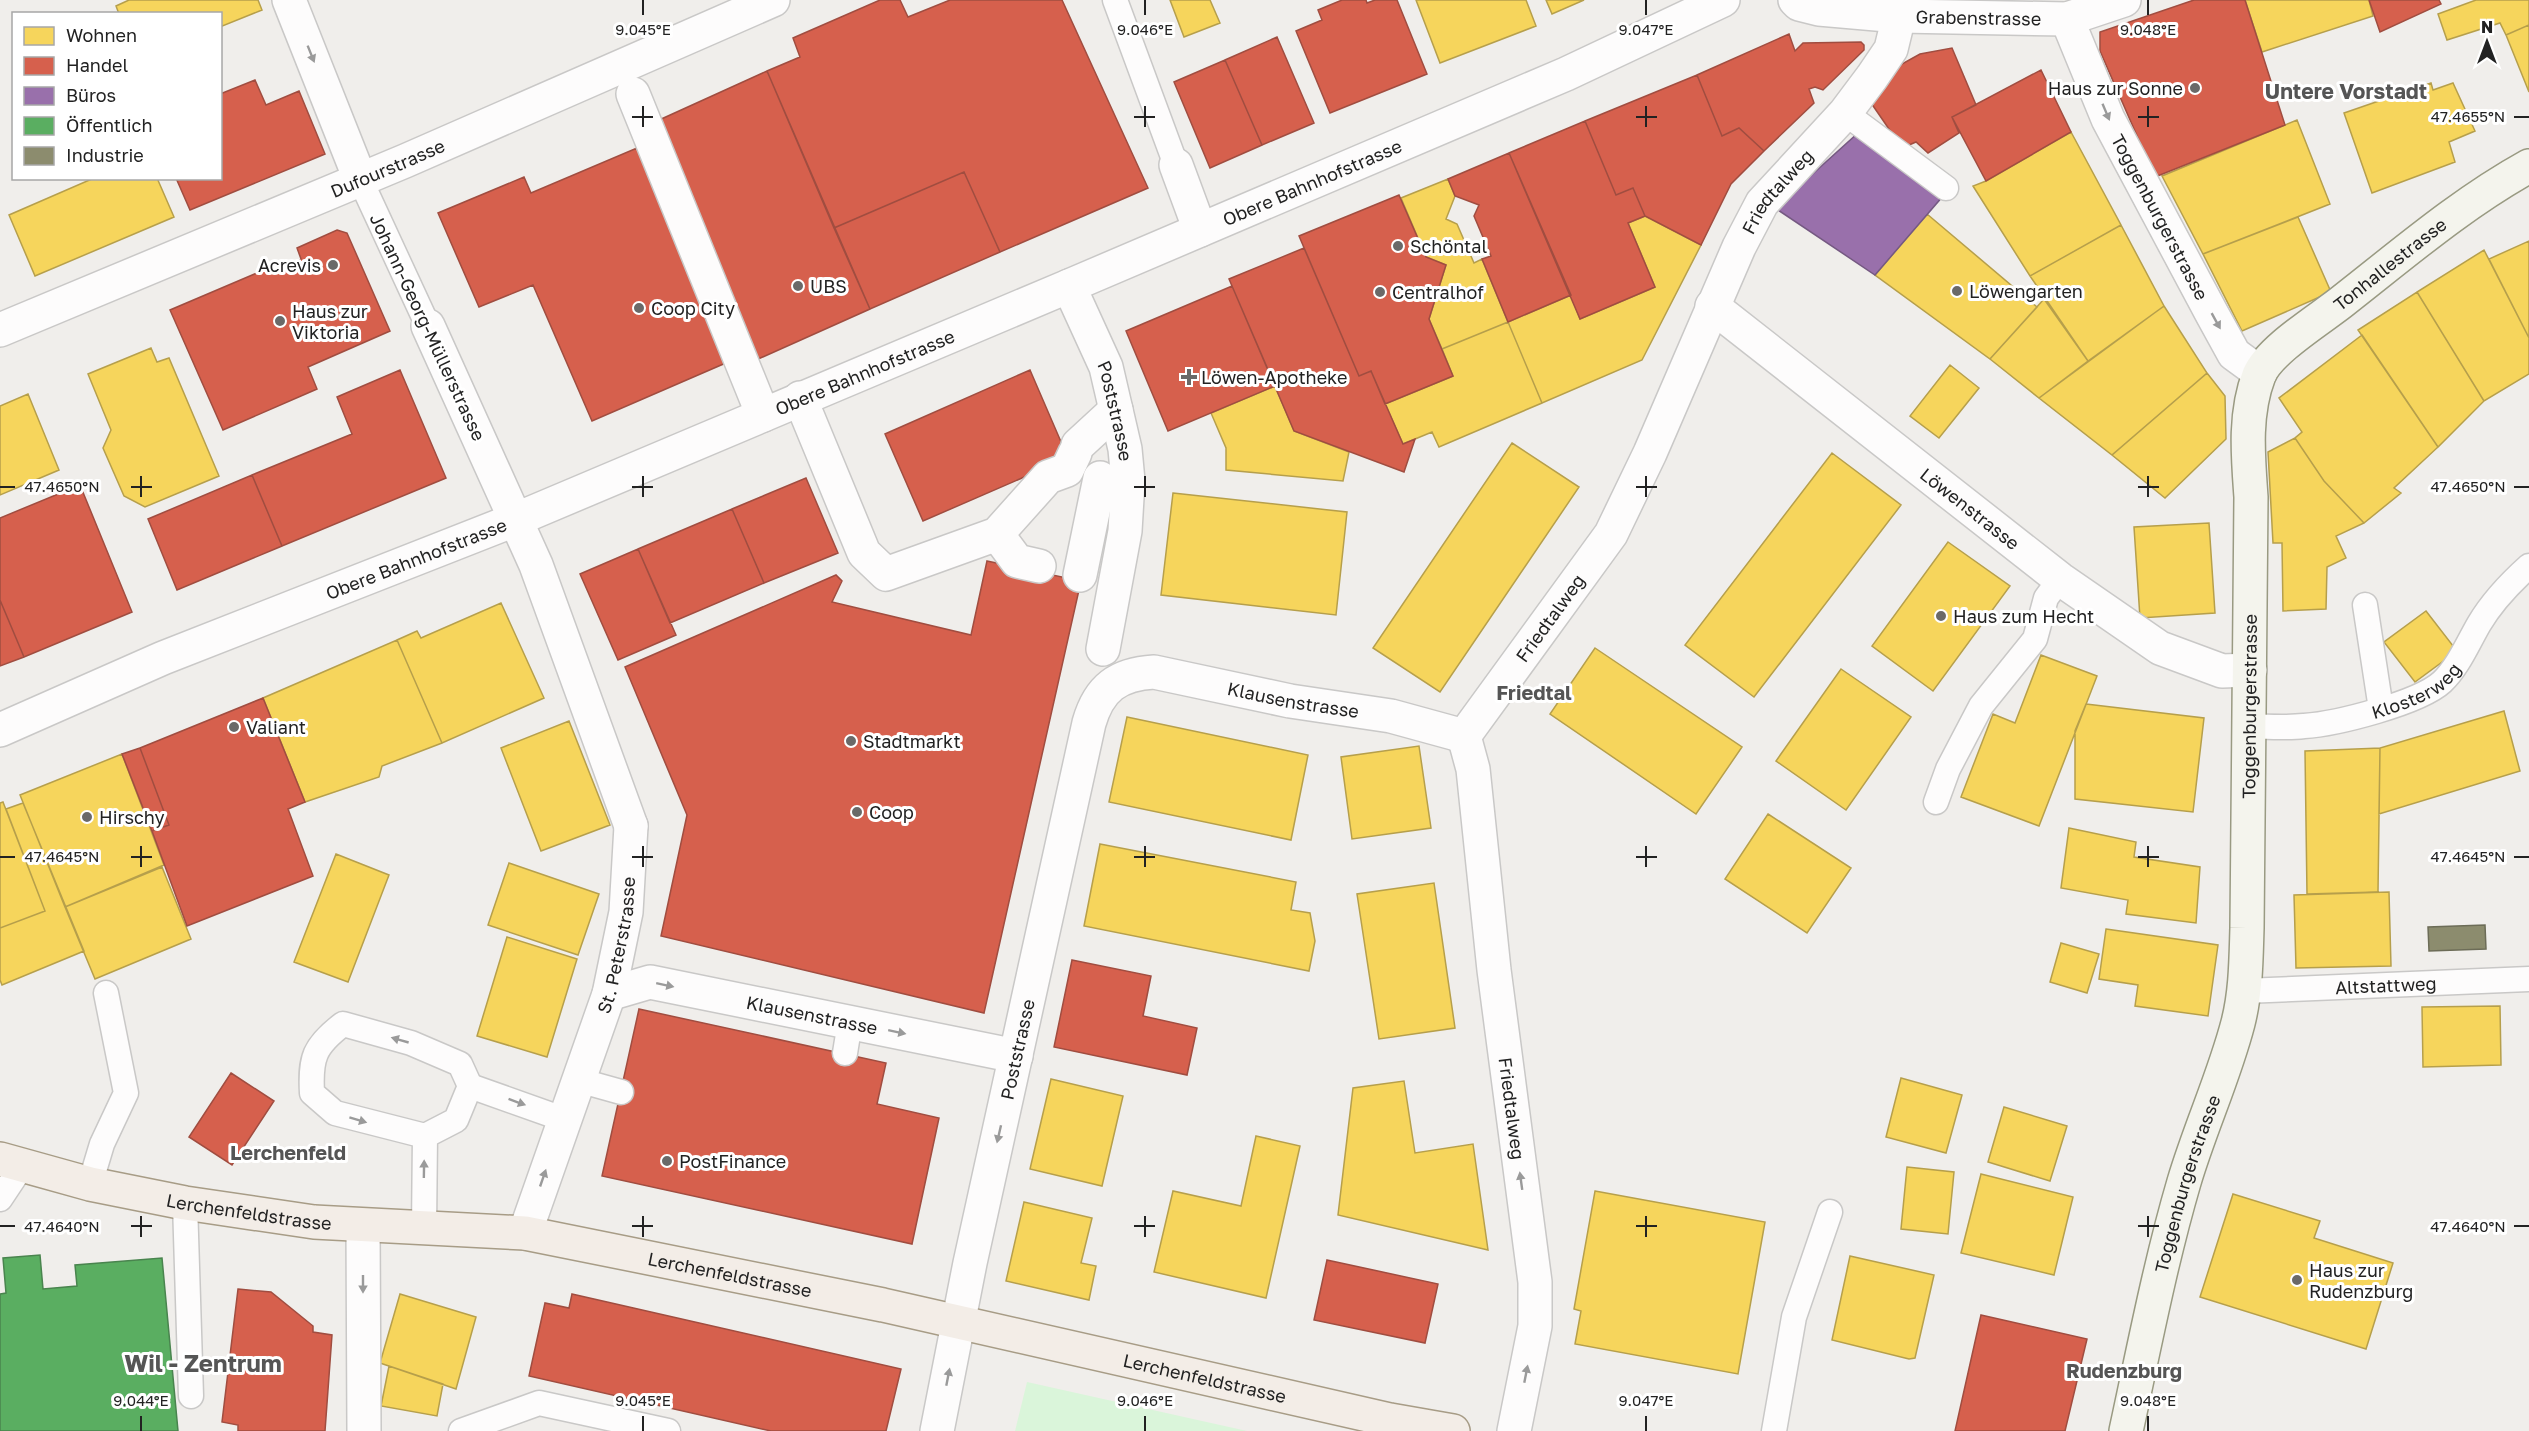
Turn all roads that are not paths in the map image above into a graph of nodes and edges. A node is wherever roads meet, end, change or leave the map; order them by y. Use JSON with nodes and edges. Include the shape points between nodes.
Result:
{"nodes":[{"id":1,"x":289,"y":0,"type":"edge"},
{"id":2,"x":773,"y":0,"type":"edge"},
{"id":3,"x":1115,"y":0,"type":"edge"},
{"id":4,"x":1723,"y":0,"type":"edge"},
{"id":5,"x":1795,"y":0,"type":"edge"},
{"id":6,"x":2124,"y":0,"type":"edge"},
{"id":7,"x":1899,"y":16,"type":"junction"},
{"id":8,"x":2067,"y":19,"type":"junction"},
{"id":9,"x":633,"y":94,"type":"dead end"},
{"id":10,"x":1845,"y":113,"type":"junction"},
{"id":11,"x":1176,"y":165,"type":"joint"},
{"id":12,"x":2529,"y":166,"type":"edge"},
{"id":13,"x":360,"y":179,"type":"junction"},
{"id":14,"x":1946,"y":188,"type":"dead end"},
{"id":15,"x":1200,"y":230,"type":"junction"},
{"id":16,"x":1069,"y":286,"type":"junction"},
{"id":17,"x":1712,"y":306,"type":"junction"},
{"id":18,"x":428,"y":326,"type":"joint"},
{"id":19,"x":0,"y":330,"type":"edge"},
{"id":20,"x":2260,"y":373,"type":"junction"},
{"id":21,"x":800,"y":399,"type":"junction"},
{"id":22,"x":1116,"y":410,"type":"junction"},
{"id":23,"x":763,"y":415,"type":"junction"},
{"id":24,"x":1088,"y":468,"type":"junction"},
{"id":25,"x":517,"y":519,"type":"junction"},
{"id":26,"x":997,"y":534,"type":"junction"},
{"id":27,"x":1039,"y":566,"type":"dead end"},
{"id":28,"x":2529,"y":566,"type":"edge"},
{"id":29,"x":2060,"y":579,"type":"junction"},
{"id":30,"x":1115,"y":593,"type":"junction"},
{"id":31,"x":2365,"y":605,"type":"dead end"},
{"id":32,"x":1103,"y":649,"type":"dead end"},
{"id":33,"x":2250,"y":670,"type":"junction"},
{"id":34,"x":1121,"y":679,"type":"joint"},
{"id":35,"x":2381,"y":709,"type":"junction"},
{"id":36,"x":2250,"y":726,"type":"junction"},
{"id":37,"x":0,"y":730,"type":"edge"},
{"id":38,"x":1464,"y":736,"type":"junction"},
{"id":39,"x":1936,"y":802,"type":"dead end"},
{"id":40,"x":2529,"y":979,"type":"edge"},
{"id":41,"x":2244,"y":991,"type":"junction"},
{"id":42,"x":106,"y":993,"type":"dead end"},
{"id":43,"x":609,"y":994,"type":"junction"},
{"id":44,"x":1016,"y":1056,"type":"junction"},
{"id":45,"x":578,"y":1080,"type":"junction"},
{"id":46,"x":470,"y":1086,"type":"junction"},
{"id":47,"x":621,"y":1092,"type":"dead end"},
{"id":48,"x":563,"y":1119,"type":"junction"},
{"id":49,"x":424,"y":1136,"type":"junction"},
{"id":50,"x":11,"y":1162,"type":"edge"},
{"id":51,"x":90,"y":1184,"type":"junction"},
{"id":52,"x":0,"y":1199,"type":"edge"},
{"id":53,"x":185,"y":1203,"type":"junction"},
{"id":54,"x":1830,"y":1212,"type":"dead end"},
{"id":55,"x":363,"y":1226,"type":"junction"},
{"id":56,"x":424,"y":1228,"type":"junction"},
{"id":57,"x":525,"y":1233,"type":"junction"},
{"id":58,"x":958,"y":1323,"type":"junction"},
{"id":59,"x":191,"y":1396,"type":"dead end"},
{"id":60,"x":364,"y":1431,"type":"edge"},
{"id":61,"x":461,"y":1431,"type":"edge"},
{"id":62,"x":668,"y":1431,"type":"edge"},
{"id":63,"x":937,"y":1431,"type":"edge"},
{"id":64,"x":1453,"y":1431,"type":"edge"},
{"id":65,"x":1514,"y":1431,"type":"edge"},
{"id":66,"x":1774,"y":1431,"type":"edge"},
{"id":67,"x":2126,"y":1431,"type":"edge"}],
"edges":[{"from":1,"to":13,"type":"street","name":"Johann-Georg-Müllerstrasse","one_way":true},
{"from":2,"to":13,"type":"street","name":"Dufourstrasse"},
{"from":3,"to":11,"type":"lane"},
{"from":4,"to":15,"type":"street","name":"Obere Bahnhofstrasse","via":[[1566,74]]},
{"from":5,"to":7,"type":"street","name":"Grabenstrasse","via":[[1820,9]]},
{"from":6,"to":8,"type":"street","name":"Grabenstrasse"},
{"from":7,"to":8,"type":"street","name":"Grabenstrasse"},
{"from":7,"to":10,"type":"street","name":"Friedtalweg","via":[[1891,49]]},
{"from":8,"to":20,"type":"street","name":"Toggenburgerstrasse","one_way":true,"via":[[2109,119],[2212,314],[2234,354]]},
{"from":9,"to":23,"type":"street"},
{"from":10,"to":14,"type":"lane"},
{"from":10,"to":17,"type":"street","name":"Friedtalweg","via":[[1762,203]]},
{"from":11,"to":15,"type":"street"},
{"from":12,"to":20,"type":"main road","name":"Tonhallestrasse","via":[[2408,249],[2297,336]]},
{"from":13,"to":18,"type":"lane","name":"Johann-Georg-Müllerstrasse"},
{"from":13,"to":19,"type":"street","name":"Dufourstrasse"},
{"from":15,"to":16,"type":"street","name":"Obere Bahnhofstrasse"},
{"from":16,"to":21,"type":"street","name":"Obere Bahnhofstrasse"},
{"from":16,"to":22,"type":"street","name":"Poststrasse","via":[[1106,367]]},
{"from":17,"to":29,"type":"street","name":"Löwenstrasse"},
{"from":17,"to":38,"type":"street","name":"Friedtalweg","via":[[1611,534]]},
{"from":18,"to":25,"type":"street","name":"Johann-Georg-Müllerstrasse"},
{"from":20,"to":33,"type":"main road","name":"Toggenburgerstrasse","via":[[2248,426],[2252,497]]},
{"from":21,"to":23,"type":"street","name":"Obere Bahnhofstrasse"},
{"from":21,"to":26,"type":"street","via":[[864,553],[886,574]]},
{"from":22,"to":24,"type":"street"},
{"from":22,"to":24,"type":"street","name":"Poststrasse","via":[[1125,449]]},
{"from":23,"to":25,"type":"street","name":"Obere Bahnhofstrasse"},
{"from":24,"to":26,"type":"street","via":[[1048,477]]},
{"from":24,"to":30,"type":"street","name":"Poststrasse","via":[[1125,531]]},
{"from":24,"to":30,"type":"street","via":[[1076,574],[1091,577]]},
{"from":25,"to":37,"type":"street","name":"Obere Bahnhofstrasse","via":[[163,658]]},
{"from":25,"to":43,"type":"street","name":"St. Peterstrasse","via":[[631,826],[626,912]]},
{"from":26,"to":27,"type":"street","via":[[1017,561]]},
{"from":28,"to":35,"type":"lane","name":"Klosterweg","via":[[2494,603],[2442,683],[2407,702]]},
{"from":29,"to":33,"type":"street","name":"Löwenstrasse","via":[[2160,648],[2222,671]]},
{"from":29,"to":39,"type":"lane","via":[[2046,598],[2035,639],[1981,706],[1948,769]]},
{"from":30,"to":32,"type":"street","name":"Poststrasse"},
{"from":31,"to":35,"type":"lane"},
{"from":33,"to":36,"type":"main road","name":"Toggenburgerstrasse"},
{"from":34,"to":38,"type":"street","name":"Klausenstrasse","via":[[1154,672],[1290,701],[1391,716]]},
{"from":34,"to":44,"type":"street","name":"Poststrasse","via":[[1103,692],[1089,723]]},
{"from":35,"to":36,"type":"lane","name":"Klosterweg","via":[[2306,726]]},
{"from":36,"to":41,"type":"main road","name":"Toggenburgerstrasse"},
{"from":65,"to":38,"type":"street","name":"Friedtalweg","one_way":true,"via":[[1535,1326],[1535,1282],[1515,1140],[1514,1081],[1486,856]]},
{"from":40,"to":41,"type":"lane","name":"Altstattweg"},
{"from":41,"to":67,"type":"main road","name":"Toggenburgerstrasse","via":[[2227,1062],[2203,1124],[2173,1226]]},
{"from":42,"to":51,"type":"lane","via":[[126,1093],[102,1144]]},
{"from":43,"to":44,"type":"street","name":"Klausenstrasse","one_way":true,"via":[[650,982],[847,1038]]},
{"from":43,"to":45,"type":"street","name":"St. Peterstrasse"},
{"from":44,"to":58,"type":"street","name":"Poststrasse","one_way":true},
{"from":45,"to":47,"type":"lane"},
{"from":45,"to":48,"type":"street","name":"St. Peterstrasse"},
{"from":46,"to":48,"type":"lane","one_way":true},
{"from":46,"to":49,"type":"lane","via":[[456,1120]]},
{"from":46,"to":49,"type":"lane","one_way":true,"via":[[460,1064],[411,1043],[343,1024],[323,1039],[311,1069],[312,1093],[335,1113]]},
{"from":57,"to":48,"type":"street","name":"St. Peterstrasse","one_way":true},
{"from":56,"to":49,"type":"lane","one_way":true},
{"from":50,"to":51,"type":"main road","name":"Lerchenfeldstrasse"},
{"from":50,"to":52,"type":"lane"},
{"from":51,"to":53,"type":"main road","name":"Lerchenfeldstrasse"},
{"from":53,"to":55,"type":"main road","name":"Lerchenfeldstrasse"},
{"from":53,"to":59,"type":"lane"},
{"from":54,"to":66,"type":"lane","via":[[1794,1317]]},
{"from":55,"to":56,"type":"main road","name":"Lerchenfeldstrasse"},
{"from":55,"to":60,"type":"street","one_way":true},
{"from":56,"to":57,"type":"main road","name":"Lerchenfeldstrasse"},
{"from":57,"to":58,"type":"main road","name":"Lerchenfeldstrasse"},
{"from":63,"to":58,"type":"street","name":"Poststrasse","one_way":true},
{"from":58,"to":64,"type":"main road","name":"Lerchenfeldstrasse"},
{"from":61,"to":62,"type":"lane","via":[[539,1403]]}]}
